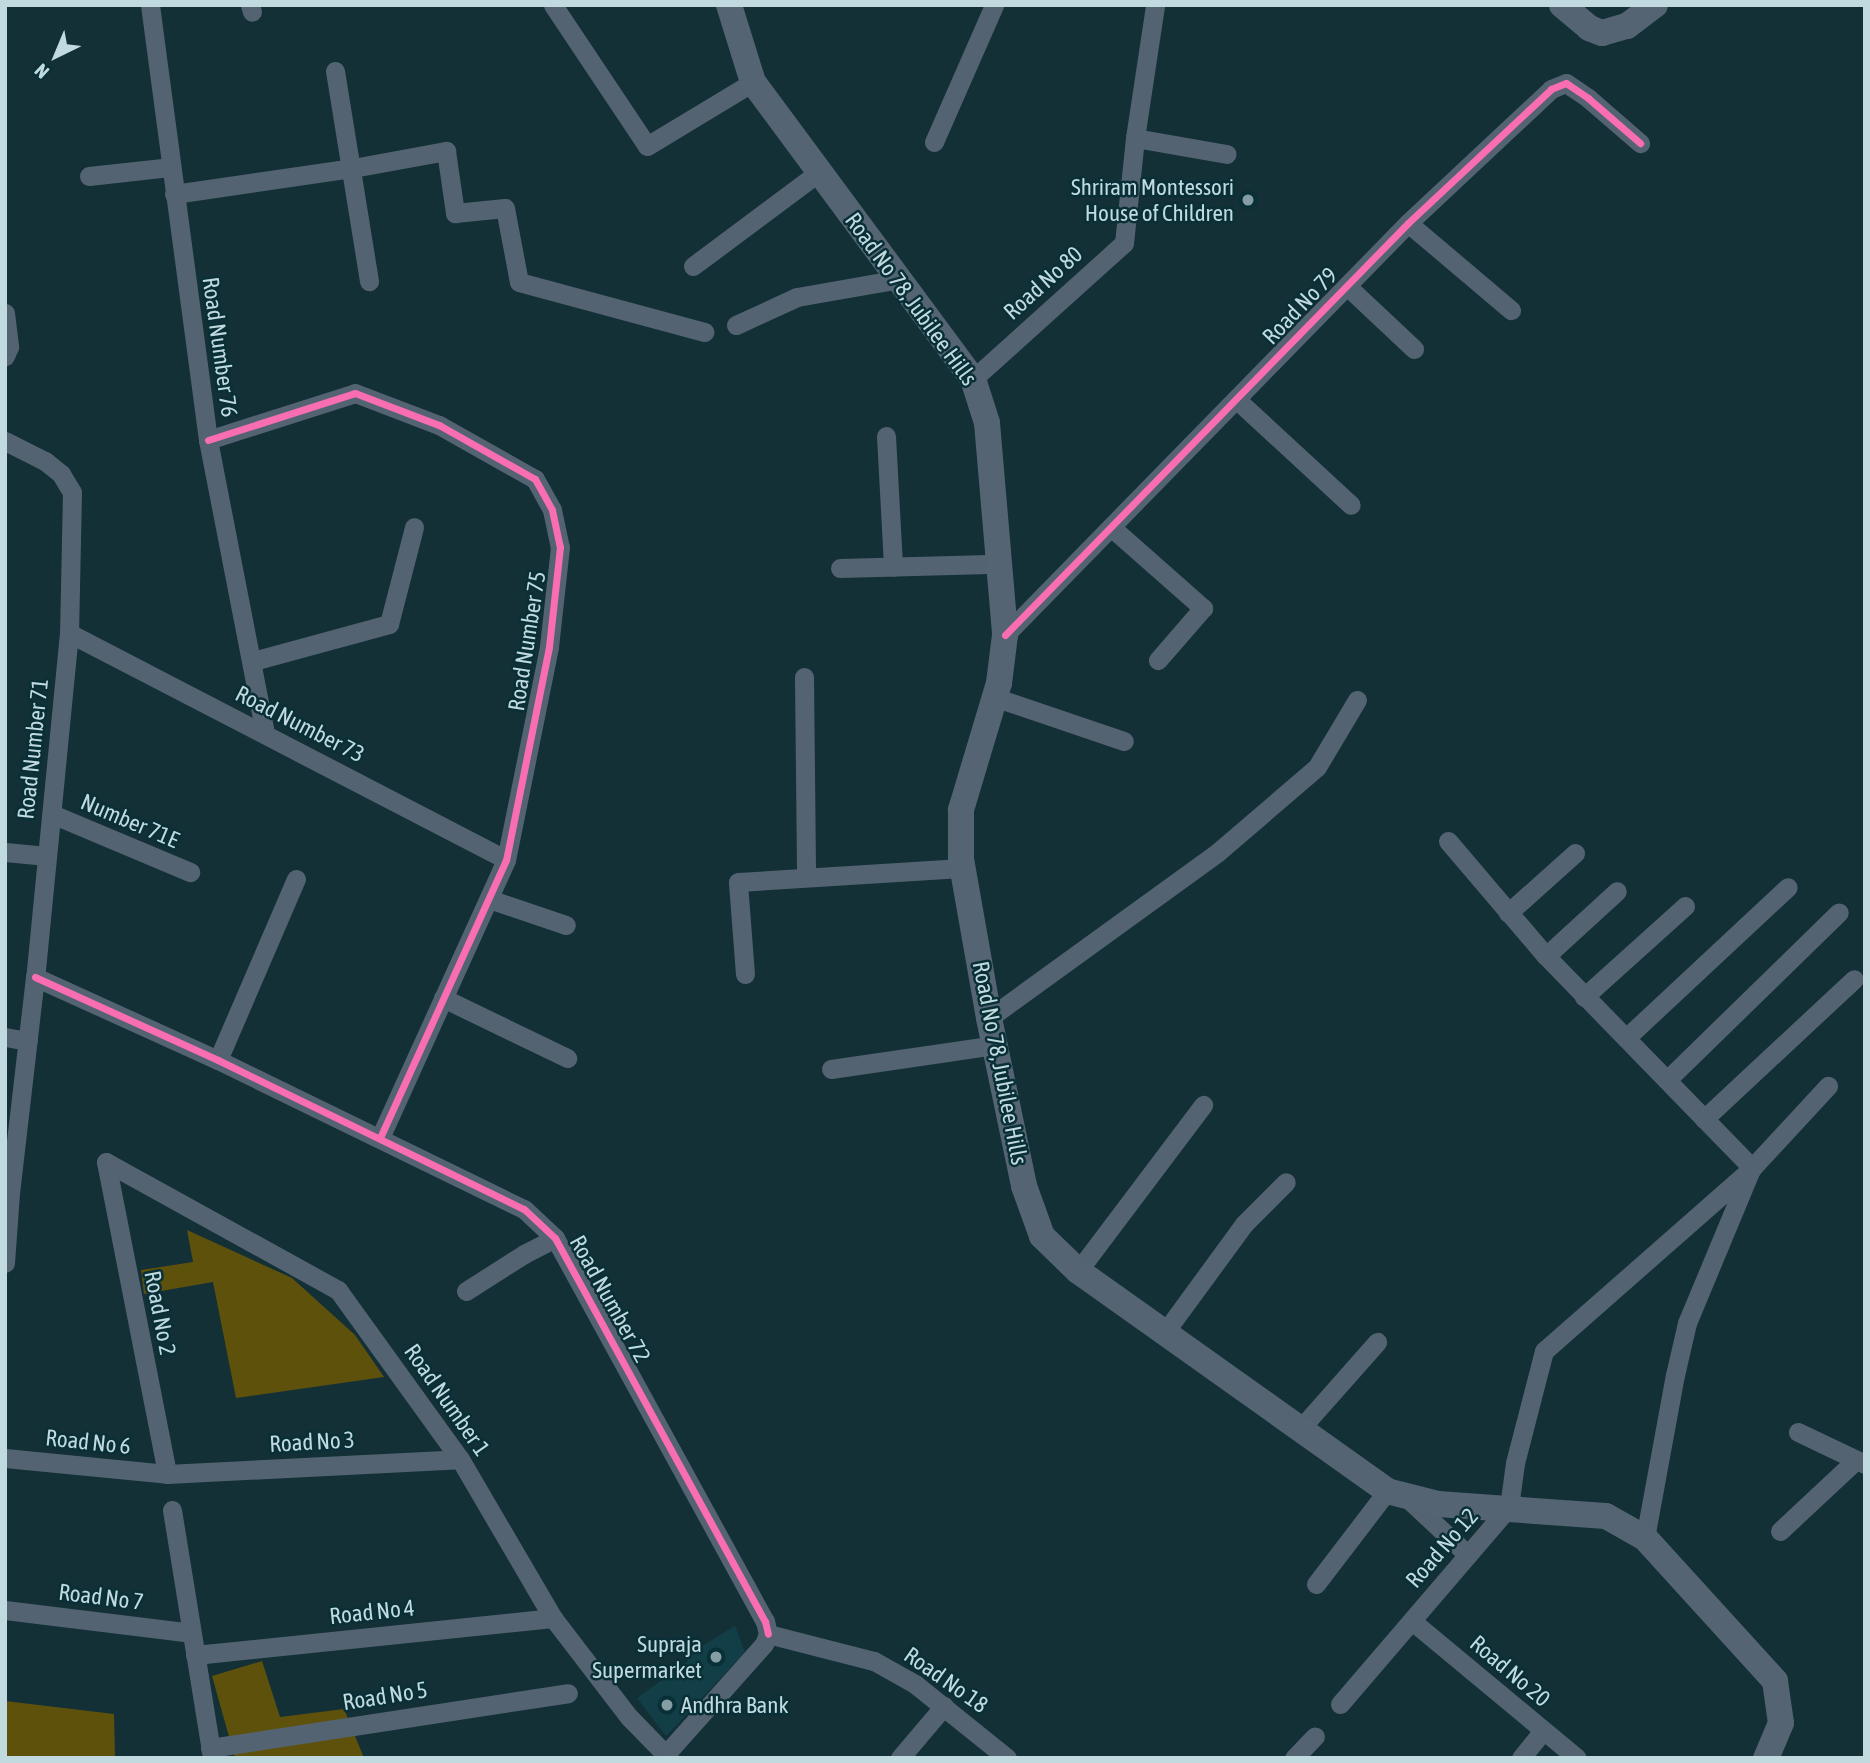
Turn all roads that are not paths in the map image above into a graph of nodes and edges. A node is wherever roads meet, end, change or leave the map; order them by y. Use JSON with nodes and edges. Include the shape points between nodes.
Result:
{"nodes":[{"id":1,"x":150,"y":5,"type":"edge"},
{"id":2,"x":553,"y":5,"type":"edge"},
{"id":3,"x":729,"y":5,"type":"edge"},
{"id":4,"x":994,"y":5,"type":"edge"},
{"id":5,"x":1155,"y":5,"type":"edge"},
{"id":6,"x":1562,"y":5,"type":"edge"},
{"id":7,"x":1655,"y":5,"type":"edge"},
{"id":8,"x":335,"y":71,"type":"dead end"},
{"id":9,"x":753,"y":82,"type":"junction"},
{"id":10,"x":1135,"y":138,"type":"junction"},
{"id":11,"x":934,"y":142,"type":"dead end"},
{"id":12,"x":1640,"y":143,"type":"dead end"},
{"id":13,"x":1227,"y":154,"type":"dead end"},
{"id":14,"x":170,"y":167,"type":"junction"},
{"id":15,"x":353,"y":169,"type":"junction"},
{"id":16,"x":819,"y":172,"type":"junction"},
{"id":17,"x":89,"y":176,"type":"dead end"},
{"id":18,"x":174,"y":194,"type":"junction"},
{"id":19,"x":1408,"y":223,"type":"junction"},
{"id":20,"x":693,"y":266,"type":"dead end"},
{"id":21,"x":900,"y":279,"type":"junction"},
{"id":22,"x":369,"y":281,"type":"dead end"},
{"id":23,"x":1347,"y":286,"type":"junction"},
{"id":24,"x":1511,"y":310,"type":"dead end"},
{"id":25,"x":5,"y":313,"type":"edge"},
{"id":26,"x":736,"y":325,"type":"dead end"},
{"id":27,"x":704,"y":332,"type":"dead end"},
{"id":28,"x":1414,"y":349,"type":"dead end"},
{"id":29,"x":5,"y":356,"type":"edge"},
{"id":30,"x":973,"y":379,"type":"junction"},
{"id":31,"x":1236,"y":399,"type":"junction"},
{"id":32,"x":886,"y":436,"type":"dead end"},
{"id":33,"x":208,"y":440,"type":"junction"},
{"id":34,"x":5,"y":441,"type":"edge"},
{"id":35,"x":1351,"y":505,"type":"dead end"},
{"id":36,"x":414,"y":527,"type":"dead end"},
{"id":37,"x":1111,"y":527,"type":"junction"},
{"id":38,"x":998,"y":564,"type":"junction"},
{"id":39,"x":893,"y":567,"type":"junction"},
{"id":40,"x":840,"y":568,"type":"dead end"},
{"id":41,"x":69,"y":633,"type":"junction"},
{"id":42,"x":1005,"y":635,"type":"junction"},
{"id":43,"x":1158,"y":660,"type":"dead end"},
{"id":44,"x":253,"y":661,"type":"junction"},
{"id":45,"x":804,"y":677,"type":"dead end"},
{"id":46,"x":994,"y":697,"type":"junction"},
{"id":47,"x":1357,"y":700,"type":"dead end"},
{"id":48,"x":265,"y":734,"type":"junction"},
{"id":49,"x":1124,"y":741,"type":"dead end"},
{"id":50,"x":52,"y":814,"type":"junction"},
{"id":51,"x":1448,"y":841,"type":"dead end"},
{"id":52,"x":5,"y":852,"type":"edge"},
{"id":53,"x":1575,"y":853,"type":"dead end"},
{"id":54,"x":47,"y":856,"type":"junction"},
{"id":55,"x":506,"y":860,"type":"junction"},
{"id":56,"x":962,"y":868,"type":"junction"},
{"id":57,"x":190,"y":872,"type":"dead end"},
{"id":58,"x":806,"y":876,"type":"junction"},
{"id":59,"x":296,"y":879,"type":"dead end"},
{"id":60,"x":1788,"y":887,"type":"dead end"},
{"id":61,"x":1617,"y":891,"type":"dead end"},
{"id":62,"x":489,"y":899,"type":"junction"},
{"id":63,"x":1685,"y":906,"type":"dead end"},
{"id":64,"x":1839,"y":912,"type":"dead end"},
{"id":65,"x":1508,"y":913,"type":"junction"},
{"id":66,"x":566,"y":925,"type":"dead end"},
{"id":67,"x":1546,"y":956,"type":"junction"},
{"id":68,"x":745,"y":974,"type":"dead end"},
{"id":69,"x":35,"y":977,"type":"junction"},
{"id":70,"x":1854,"y":979,"type":"dead end"},
{"id":71,"x":1584,"y":997,"type":"junction"},
{"id":72,"x":443,"y":999,"type":"junction"},
{"id":73,"x":989,"y":1018,"type":"junction"},
{"id":74,"x":5,"y":1037,"type":"edge"},
{"id":75,"x":1626,"y":1038,"type":"junction"},
{"id":76,"x":27,"y":1041,"type":"junction"},
{"id":77,"x":996,"y":1045,"type":"junction"},
{"id":78,"x":567,"y":1058,"type":"dead end"},
{"id":79,"x":218,"y":1060,"type":"junction"},
{"id":80,"x":831,"y":1069,"type":"dead end"},
{"id":81,"x":1667,"y":1080,"type":"junction"},
{"id":82,"x":1828,"y":1086,"type":"dead end"},
{"id":83,"x":1203,"y":1105,"type":"dead end"},
{"id":84,"x":1703,"y":1119,"type":"junction"},
{"id":85,"x":380,"y":1138,"type":"junction"},
{"id":86,"x":106,"y":1162,"type":"joint"},
{"id":87,"x":1752,"y":1168,"type":"junction"},
{"id":88,"x":1286,"y":1182,"type":"dead end"},
{"id":89,"x":7,"y":1193,"type":"edge"},
{"id":90,"x":555,"y":1238,"type":"junction"},
{"id":91,"x":5,"y":1263,"type":"edge"},
{"id":92,"x":1078,"y":1271,"type":"junction"},
{"id":93,"x":466,"y":1291,"type":"dead end"},
{"id":94,"x":1165,"y":1332,"type":"junction"},
{"id":95,"x":1377,"y":1342,"type":"dead end"},
{"id":96,"x":1301,"y":1428,"type":"junction"},
{"id":97,"x":1798,"y":1432,"type":"dead end"},
{"id":98,"x":5,"y":1458,"type":"edge"},
{"id":99,"x":460,"y":1459,"type":"junction"},
{"id":100,"x":1861,"y":1462,"type":"edge"},
{"id":101,"x":167,"y":1474,"type":"junction"},
{"id":102,"x":1395,"y":1493,"type":"junction"},
{"id":103,"x":1509,"y":1507,"type":"junction"},
{"id":104,"x":172,"y":1510,"type":"dead end"},
{"id":105,"x":1780,"y":1531,"type":"dead end"},
{"id":106,"x":1646,"y":1538,"type":"junction"},
{"id":107,"x":1468,"y":1555,"type":"junction"},
{"id":108,"x":1316,"y":1584,"type":"dead end"},
{"id":109,"x":5,"y":1610,"type":"edge"},
{"id":110,"x":553,"y":1618,"type":"junction"},
{"id":111,"x":1412,"y":1621,"type":"junction"},
{"id":112,"x":191,"y":1633,"type":"junction"},
{"id":113,"x":768,"y":1634,"type":"junction"},
{"id":114,"x":195,"y":1655,"type":"junction"},
{"id":115,"x":568,"y":1693,"type":"dead end"},
{"id":116,"x":1339,"y":1704,"type":"dead end"},
{"id":117,"x":944,"y":1706,"type":"junction"},
{"id":118,"x":1543,"y":1731,"type":"junction"},
{"id":119,"x":1315,"y":1736,"type":"dead end"},
{"id":120,"x":211,"y":1753,"type":"edge"},
{"id":121,"x":667,"y":1756,"type":"edge"},
{"id":122,"x":900,"y":1758,"type":"edge"},
{"id":123,"x":1007,"y":1758,"type":"edge"},
{"id":124,"x":1294,"y":1758,"type":"edge"},
{"id":125,"x":1521,"y":1758,"type":"edge"},
{"id":126,"x":1577,"y":1758,"type":"edge"},
{"id":127,"x":1766,"y":1758,"type":"edge"}],
"edges":[{"from":1,"to":14,"type":"street","name":"Road Number 76"},
{"from":2,"to":9,"type":"street","via":[[647,146]]},
{"from":3,"to":9,"type":"main road","name":"Road No 78, Jubilee Hills"},
{"from":4,"to":11,"type":"street"},
{"from":5,"to":10,"type":"street","name":"Road No 80"},
{"from":6,"to":7,"type":"main road","via":[[1602,33],[1627,26]]},
{"from":8,"to":15,"type":"street"},
{"from":9,"to":16,"type":"main road","name":"Road No 78, Jubilee Hills"},
{"from":10,"to":13,"type":"street"},
{"from":10,"to":30,"type":"street","name":"Road No 80","via":[[1124,243]]},
{"from":12,"to":19,"type":"street","name":"Road No 79","via":[[1566,83],[1550,89]]},
{"from":14,"to":17,"type":"street"},
{"from":14,"to":18,"type":"street","name":"Road Number 76"},
{"from":15,"to":18,"type":"street"},
{"from":15,"to":22,"type":"street"},
{"from":15,"to":27,"type":"street","via":[[446,151],[455,213],[505,208],[519,282]]},
{"from":16,"to":20,"type":"street"},
{"from":16,"to":21,"type":"main road","name":"Road No 78, Jubilee Hills"},
{"from":18,"to":33,"type":"street","name":"Road Number 76"},
{"from":19,"to":23,"type":"street","name":"Road No 79"},
{"from":19,"to":24,"type":"street"},
{"from":21,"to":26,"type":"street","via":[[797,297]]},
{"from":21,"to":30,"type":"main road","name":"Road No 78, Jubilee Hills"},
{"from":23,"to":28,"type":"street"},
{"from":23,"to":31,"type":"street","name":"Road No 79"},
{"from":25,"to":29,"type":"street","via":[[9,347]]},
{"from":30,"to":38,"type":"main road","name":"Road No 78, Jubilee Hills","via":[[987,423]]},
{"from":31,"to":35,"type":"street"},
{"from":31,"to":37,"type":"street","name":"Road No 79"},
{"from":32,"to":39,"type":"street"},
{"from":33,"to":44,"type":"street","name":"Road Number 76"},
{"from":33,"to":55,"type":"street","name":"Road Number 75","via":[[355,393],[439,425],[535,480],[552,510],[560,547],[549,647]]},
{"from":34,"to":41,"type":"street","name":"Road Number 71","via":[[45,461],[61,474],[72,492]]},
{"from":36,"to":44,"type":"street","via":[[389,624]]},
{"from":37,"to":42,"type":"street","name":"Road No 79"},
{"from":37,"to":43,"type":"street","via":[[1203,608]]},
{"from":38,"to":39,"type":"street"},
{"from":38,"to":42,"type":"main road","name":"Road No 78, Jubilee Hills"},
{"from":39,"to":40,"type":"street"},
{"from":41,"to":48,"type":"street","name":"Road Number 73"},
{"from":41,"to":50,"type":"street","name":"Road Number 71"},
{"from":42,"to":46,"type":"main road","name":"Road No 78, Jubilee Hills"},
{"from":44,"to":48,"type":"street","name":"Road Number 76"},
{"from":45,"to":58,"type":"street"},
{"from":46,"to":49,"type":"street"},
{"from":46,"to":56,"type":"main road","name":"Road No 78, Jubilee Hills","via":[[961,810]]},
{"from":47,"to":73,"type":"street","via":[[1317,767],[1218,852]]},
{"from":48,"to":55,"type":"street","name":"Road Number 73"},
{"from":50,"to":54,"type":"street","name":"Road Number 71"},
{"from":50,"to":57,"type":"street","name":"Number 71E"},
{"from":51,"to":65,"type":"street"},
{"from":52,"to":54,"type":"street"},
{"from":53,"to":65,"type":"street"},
{"from":54,"to":69,"type":"street","name":"Road Number 71"},
{"from":55,"to":62,"type":"street","name":"Road Number 75"},
{"from":56,"to":58,"type":"street"},
{"from":56,"to":73,"type":"main road","name":"Road No 78, Jubilee Hills"},
{"from":58,"to":68,"type":"street","via":[[738,882]]},
{"from":59,"to":79,"type":"street"},
{"from":60,"to":75,"type":"street"},
{"from":61,"to":67,"type":"street"},
{"from":62,"to":66,"type":"street"},
{"from":62,"to":72,"type":"street","name":"Road Number 75"},
{"from":63,"to":71,"type":"street"},
{"from":64,"to":81,"type":"street"},
{"from":65,"to":67,"type":"street"},
{"from":67,"to":71,"type":"street"},
{"from":69,"to":76,"type":"street","name":"Road Number 71"},
{"from":69,"to":79,"type":"street","name":"Road Number 72"},
{"from":70,"to":84,"type":"street"},
{"from":71,"to":75,"type":"street"},
{"from":72,"to":78,"type":"street"},
{"from":72,"to":85,"type":"street","name":"Road Number 75"},
{"from":73,"to":77,"type":"main road","name":"Road No 78, Jubilee Hills"},
{"from":74,"to":76,"type":"street"},
{"from":75,"to":81,"type":"street"},
{"from":76,"to":89,"type":"street","name":"Road Number 71"},
{"from":77,"to":80,"type":"street"},
{"from":77,"to":92,"type":"main road","name":"Road No 78, Jubilee Hills","via":[[1024,1186],[1042,1236]]},
{"from":79,"to":85,"type":"street","name":"Road Number 72"},
{"from":81,"to":84,"type":"street"},
{"from":82,"to":87,"type":"street"},
{"from":83,"to":92,"type":"street"},
{"from":84,"to":87,"type":"street"},
{"from":85,"to":90,"type":"street","name":"Road Number 72","via":[[524,1209]]},
{"from":86,"to":99,"type":"street","name":"Road Number 1","via":[[338,1290]]},
{"from":86,"to":101,"type":"street","name":"Road No 2"},
{"from":87,"to":103,"type":"street","via":[[1544,1351],[1515,1463]]},
{"from":87,"to":106,"type":"street","via":[[1688,1323]]},
{"from":88,"to":94,"type":"street","via":[[1244,1224]]},
{"from":89,"to":91,"type":"street","name":"Road Number 71"},
{"from":90,"to":93,"type":"street"},
{"from":90,"to":113,"type":"street","name":"Road Number 72","via":[[759,1609]]},
{"from":92,"to":94,"type":"main road","name":"Road No 78, Jubilee Hills"},
{"from":94,"to":96,"type":"main road","name":"Road No 78, Jubilee Hills"},
{"from":95,"to":96,"type":"street"},
{"from":96,"to":102,"type":"main road","name":"Road No 78, Jubilee Hills"},
{"from":97,"to":100,"type":"street"},
{"from":98,"to":101,"type":"street","name":"Road No 6"},
{"from":99,"to":101,"type":"street","name":"Road No 3"},
{"from":99,"to":110,"type":"street","name":"Road Number 1"},
{"from":100,"to":105,"type":"street"},
{"from":102,"to":103,"type":"main road","name":"Road No 78, Jubilee Hills","via":[[1438,1504]]},
{"from":102,"to":107,"type":"street"},
{"from":102,"to":108,"type":"street"},
{"from":103,"to":106,"type":"main road","name":"Road No 78, Jubilee Hills","via":[[1606,1516]]},
{"from":103,"to":107,"type":"street","name":"Road No 12"},
{"from":104,"to":112,"type":"street"},
{"from":106,"to":127,"type":"main road","name":"Road No 78, Jubilee Hills","via":[[1775,1681],[1781,1723]]},
{"from":107,"to":111,"type":"street","name":"Road No 12"},
{"from":109,"to":112,"type":"street","name":"Road No 7"},
{"from":110,"to":114,"type":"street","name":"Road No 4"},
{"from":110,"to":121,"type":"street","name":"Road Number 1","via":[[629,1717]]},
{"from":111,"to":116,"type":"street","name":"Road No 12"},
{"from":111,"to":118,"type":"street","name":"Road No 20"},
{"from":112,"to":114,"type":"street"},
{"from":113,"to":117,"type":"street","name":"Road No 18","via":[[874,1661]]},
{"from":113,"to":121,"type":"street"},
{"from":114,"to":120,"type":"street"},
{"from":115,"to":120,"type":"street","name":"Road No 5"},
{"from":117,"to":122,"type":"street"},
{"from":117,"to":123,"type":"street","name":"Road No 18"},
{"from":118,"to":125,"type":"street"},
{"from":118,"to":126,"type":"street","name":"Road No 20"},
{"from":119,"to":124,"type":"street"}]}
